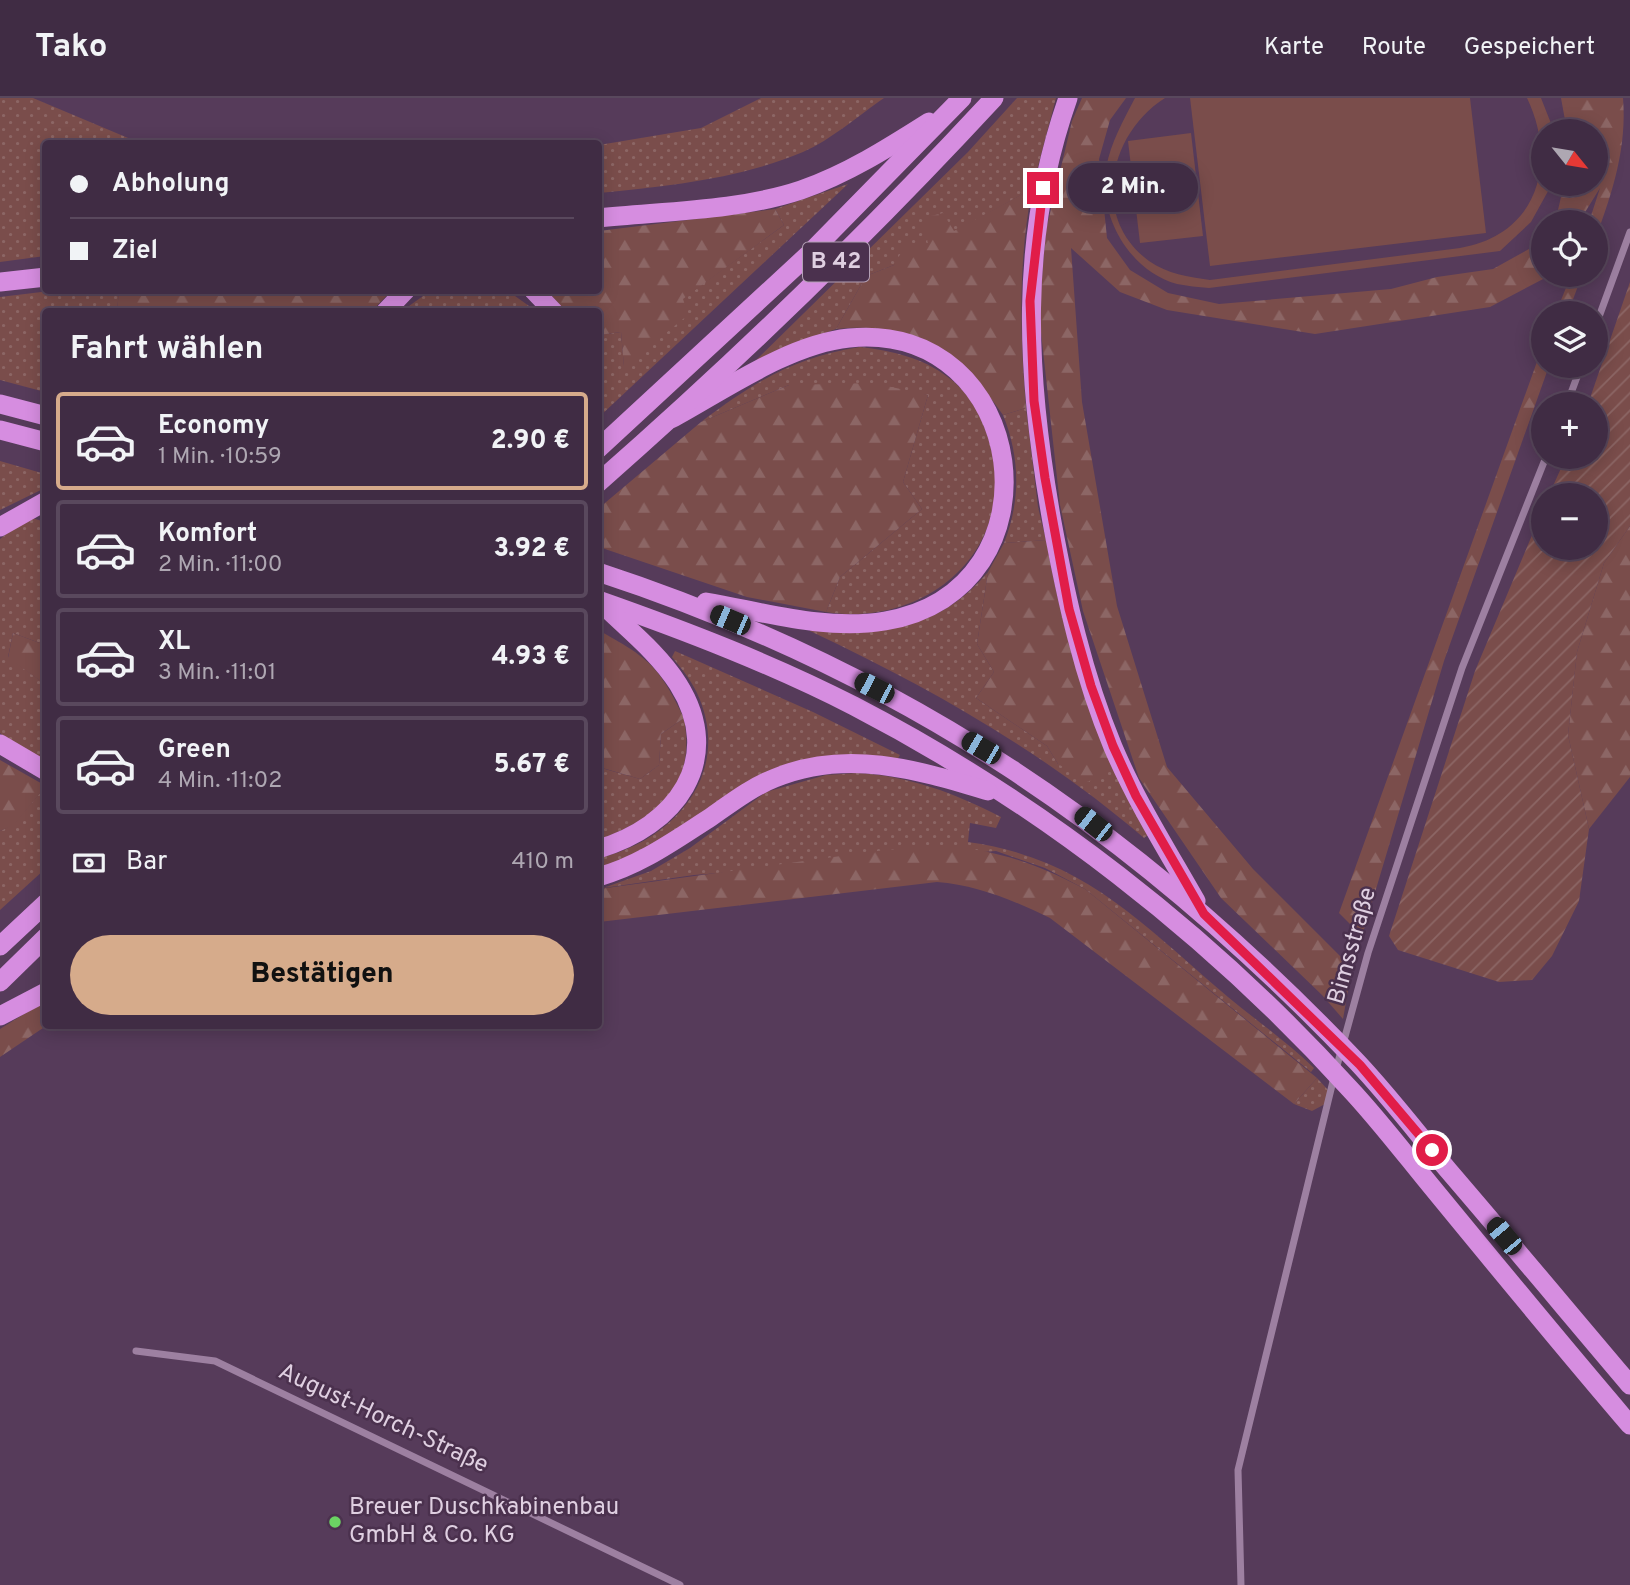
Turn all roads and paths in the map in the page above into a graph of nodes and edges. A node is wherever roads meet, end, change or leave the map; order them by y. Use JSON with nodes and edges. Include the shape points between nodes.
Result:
{"nodes":[{"id":1,"x":995,"y":98,"type":"edge"},
{"id":2,"x":1068,"y":98,"type":"edge"},
{"id":3,"x":958,"y":102,"type":"edge"},
{"id":4,"x":602,"y":218,"type":"edge"},
{"id":5,"x":1630,"y":232,"type":"edge"},
{"id":6,"x":42,"y":278,"type":"edge"},
{"id":7,"x":0,"y":282,"type":"edge"},
{"id":8,"x":402,"y":294,"type":"edge"},
{"id":9,"x":537,"y":294,"type":"edge"},
{"id":10,"x":1605,"y":301,"type":"edge"},
{"id":11,"x":389,"y":308,"type":"edge"},
{"id":12,"x":550,"y":308,"type":"edge"},
{"id":13,"x":0,"y":404,"type":"edge"},
{"id":14,"x":42,"y":415,"type":"edge"},
{"id":15,"x":671,"y":419,"type":"junction"},
{"id":16,"x":0,"y":430,"type":"edge"},
{"id":17,"x":42,"y":441,"type":"edge"},
{"id":18,"x":602,"y":445,"type":"edge"},
{"id":19,"x":1541,"y":469,"type":"edge"},
{"id":20,"x":602,"y":479,"type":"edge"},
{"id":21,"x":42,"y":503,"type":"edge"},
{"id":22,"x":0,"y":527,"type":"edge"},
{"id":23,"x":607,"y":575,"type":"edge"},
{"id":24,"x":671,"y":596,"type":"junction"},
{"id":25,"x":602,"y":602,"type":"edge"},
{"id":26,"x":602,"y":605,"type":"edge"},
{"id":27,"x":0,"y":744,"type":"edge"},
{"id":28,"x":42,"y":769,"type":"edge"},
{"id":29,"x":1012,"y":799,"type":"junction"},
{"id":30,"x":602,"y":847,"type":"edge"},
{"id":31,"x":602,"y":876,"type":"edge"},
{"id":32,"x":42,"y":907,"type":"edge"},
{"id":33,"x":1204,"y":914,"type":"junction"},
{"id":34,"x":42,"y":941,"type":"edge"},
{"id":35,"x":0,"y":946,"type":"edge"},
{"id":36,"x":0,"y":982,"type":"edge"},
{"id":37,"x":42,"y":994,"type":"edge"},
{"id":38,"x":0,"y":1017,"type":"edge"},
{"id":39,"x":136,"y":1351,"type":"dead end"},
{"id":40,"x":1630,"y":1385,"type":"edge"},
{"id":41,"x":1630,"y":1425,"type":"edge"},
{"id":42,"x":680,"y":1585,"type":"edge"},
{"id":43,"x":1241,"y":1585,"type":"edge"}],
"edges":[{"from":1,"to":15,"type":"highway","number":"B 42","via":[[865,233]]},
{"from":2,"to":33,"type":"highway","via":[[1038,212],[1030,301],[1034,401],[1045,478],[1069,609],[1103,719],[1136,796]]},
{"from":3,"to":4,"type":"highway","via":[[857,166],[799,190],[742,202]]},
{"from":3,"to":18,"type":"highway","number":"B 42","via":[[801,262]]},
{"from":5,"to":10,"type":"street"},
{"from":6,"to":7,"type":"highway"},
{"from":8,"to":11,"type":"highway"},
{"from":9,"to":12,"type":"highway"},
{"from":13,"to":14,"type":"highway"},
{"from":15,"to":20,"type":"highway","number":"B 42"},
{"from":15,"to":24,"type":"highway","via":[[811,348],[848,338],[886,340],[939,359],[971,387],[994,422],[1006,482],[999,523],[971,574],[941,599],[905,616],[831,623]]},
{"from":16,"to":17,"type":"highway"},
{"from":19,"to":43,"type":"street","name":"Bimsstraße","via":[[1462,668],[1368,953],[1335,1073],[1238,1471]]},
{"from":21,"to":22,"type":"highway"},
{"from":23,"to":24,"type":"highway"},
{"from":24,"to":33,"type":"highway","via":[[845,673],[981,748],[1078,813]]},
{"from":25,"to":29,"type":"highway","via":[[797,678],[925,744]]},
{"from":26,"to":30,"type":"highway","via":[[651,650],[679,685],[695,723],[696,743],[687,786],[660,819],[646,830]]},
{"from":27,"to":28,"type":"highway"},
{"from":29,"to":31,"type":"highway","via":[[923,771],[877,763],[805,768],[774,778],[636,864]]},
{"from":29,"to":41,"type":"highway","via":[[1189,933],[1296,1033],[1350,1088]]},
{"from":32,"to":35,"type":"highway"},
{"from":33,"to":40,"type":"highway","via":[[1360,1065]]},
{"from":34,"to":36,"type":"highway"},
{"from":37,"to":38,"type":"highway"},
{"from":39,"to":42,"type":"street","name":"August-Horch-Straße","via":[[215,1361]]}]}
